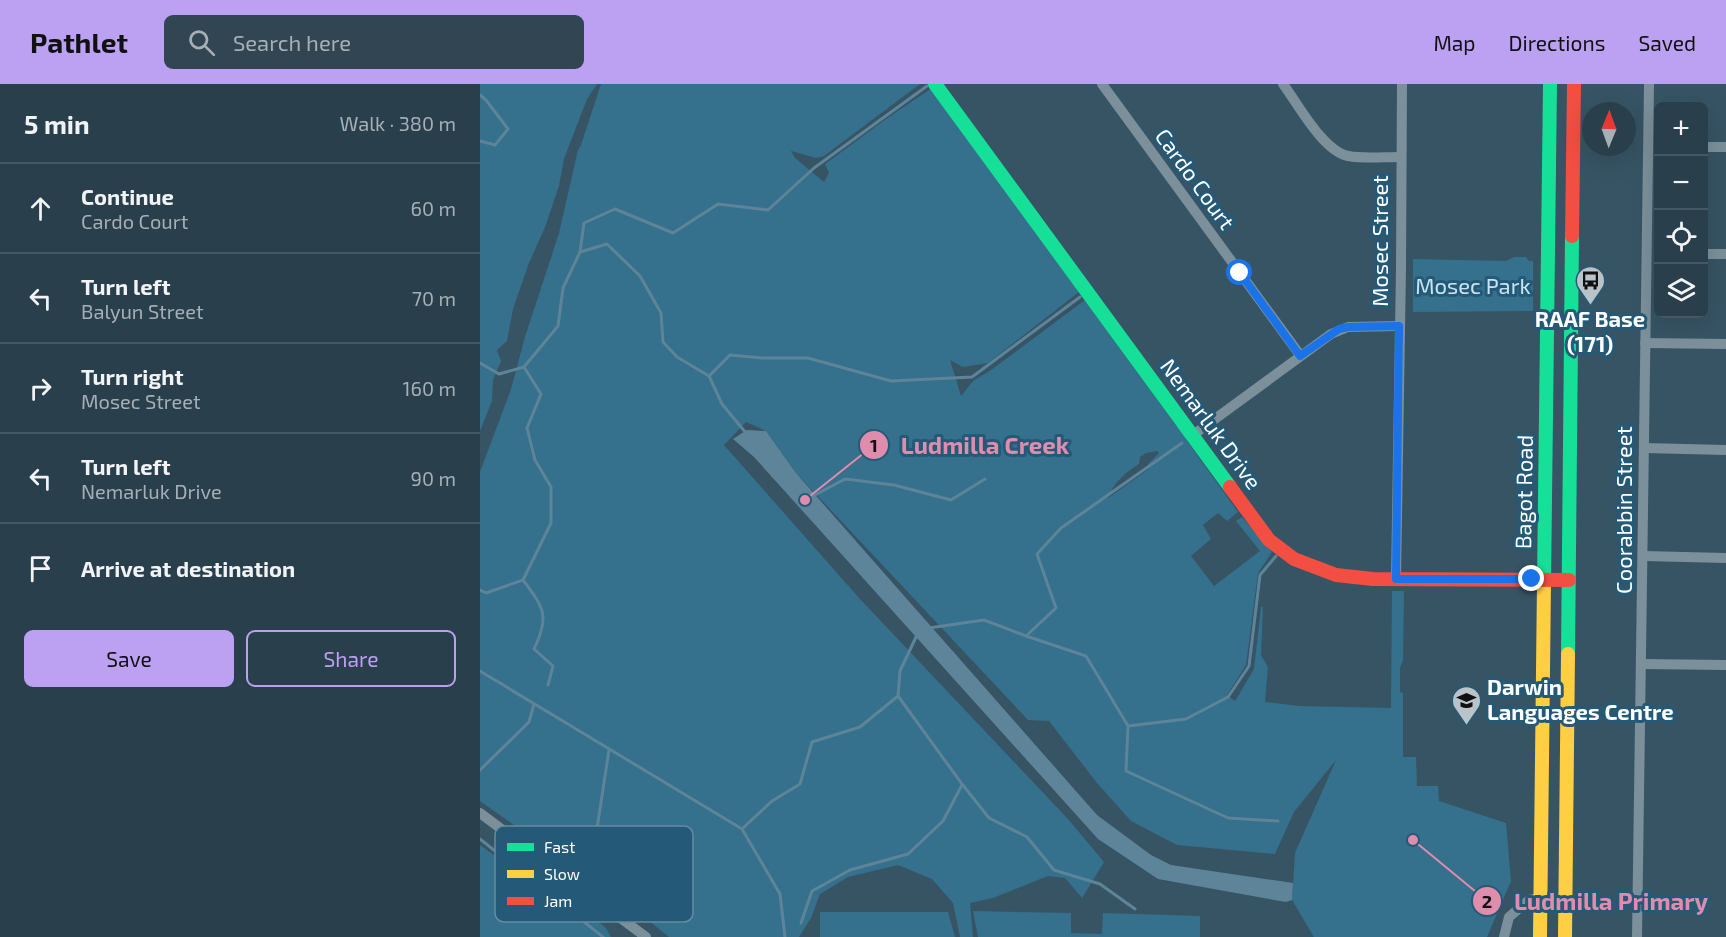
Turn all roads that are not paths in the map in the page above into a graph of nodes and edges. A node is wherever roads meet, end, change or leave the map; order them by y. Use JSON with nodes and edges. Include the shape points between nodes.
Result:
{"nodes":[{"id":1,"x":935,"y":84,"type":"edge"},
{"id":2,"x":1102,"y":84,"type":"edge"},
{"id":3,"x":1283,"y":84,"type":"edge"},
{"id":4,"x":1402,"y":84,"type":"edge"},
{"id":5,"x":1550,"y":84,"type":"edge"},
{"id":6,"x":1574,"y":84,"type":"edge"},
{"id":7,"x":1649,"y":84,"type":"edge"},
{"id":8,"x":1653,"y":146,"type":"edge"},
{"id":9,"x":1708,"y":147,"type":"edge"},
{"id":10,"x":1726,"y":147,"type":"edge"},
{"id":11,"x":1400,"y":157,"type":"junction"},
{"id":12,"x":1653,"y":253,"type":"edge"},
{"id":13,"x":1708,"y":254,"type":"edge"},
{"id":14,"x":1726,"y":255,"type":"edge"},
{"id":15,"x":1399,"y":326,"type":"junction"},
{"id":16,"x":1645,"y":343,"type":"junction"},
{"id":17,"x":1726,"y":344,"type":"edge"},
{"id":18,"x":1300,"y":356,"type":"junction"},
{"id":19,"x":1193,"y":435,"type":"junction"},
{"id":20,"x":1644,"y":448,"type":"junction"},
{"id":21,"x":1726,"y":450,"type":"edge"},
{"id":22,"x":1643,"y":556,"type":"junction"},
{"id":23,"x":1726,"y":558,"type":"edge"},
{"id":24,"x":1396,"y":579,"type":"junction"},
{"id":25,"x":1544,"y":580,"type":"junction"},
{"id":26,"x":1569,"y":580,"type":"junction"},
{"id":27,"x":1642,"y":664,"type":"junction"},
{"id":28,"x":1726,"y":665,"type":"edge"},
{"id":29,"x":480,"y":813,"type":"edge"},
{"id":30,"x":497,"y":826,"type":"edge"},
{"id":31,"x":1541,"y":898,"type":"junction"},
{"id":32,"x":626,"y":922,"type":"edge"},
{"id":33,"x":646,"y":937,"type":"edge"},
{"id":34,"x":1504,"y":937,"type":"edge"},
{"id":35,"x":1540,"y":937,"type":"edge"},
{"id":36,"x":1565,"y":937,"type":"edge"},
{"id":37,"x":1637,"y":937,"type":"edge"}],
"edges":[{"from":1,"to":19,"type":"main road","name":"Nemarluk Drive"},
{"from":2,"to":18,"type":"street","name":"Cardo Court"},
{"from":3,"to":11,"type":"street","via":[[1324,141],[1340,154]]},
{"from":4,"to":11,"type":"street","name":"Mosec Street"},
{"from":5,"to":25,"type":"main road","name":"Bagot Road"},
{"from":6,"to":26,"type":"main road","name":"Bagot Road"},
{"from":7,"to":8,"type":"street","name":"Coorabbin Street"},
{"from":8,"to":12,"type":"street","name":"Coorabbin Street"},
{"from":9,"to":10,"type":"street"},
{"from":11,"to":15,"type":"street","name":"Mosec Street"},
{"from":12,"to":16,"type":"street","name":"Coorabbin Street"},
{"from":13,"to":14,"type":"street"},
{"from":15,"to":18,"type":"street","via":[[1339,329]]},
{"from":15,"to":24,"type":"street","name":"Mosec Street"},
{"from":16,"to":17,"type":"street"},
{"from":16,"to":20,"type":"street","name":"Coorabbin Street"},
{"from":18,"to":19,"type":"street"},
{"from":19,"to":24,"type":"main road","name":"Nemarluk Drive","via":[[1269,540],[1281,550],[1336,576]]},
{"from":20,"to":21,"type":"street"},
{"from":20,"to":22,"type":"street","name":"Coorabbin Street"},
{"from":22,"to":23,"type":"street"},
{"from":22,"to":27,"type":"street","name":"Coorabbin Street"},
{"from":24,"to":25,"type":"main road","name":"Nemarluk Drive"},
{"from":25,"to":26,"type":"main road","name":"Nemarluk Drive"},
{"from":25,"to":31,"type":"main road","name":"Bagot Road"},
{"from":26,"to":36,"type":"main road","name":"Bagot Road"},
{"from":27,"to":28,"type":"street"},
{"from":27,"to":37,"type":"street","name":"Coorabbin Street"},
{"from":29,"to":30,"type":"street"},
{"from":31,"to":34,"type":"street","via":[[1528,900],[1509,917]]},
{"from":31,"to":35,"type":"main road","name":"Bagot Road"},
{"from":32,"to":33,"type":"street"}]}
